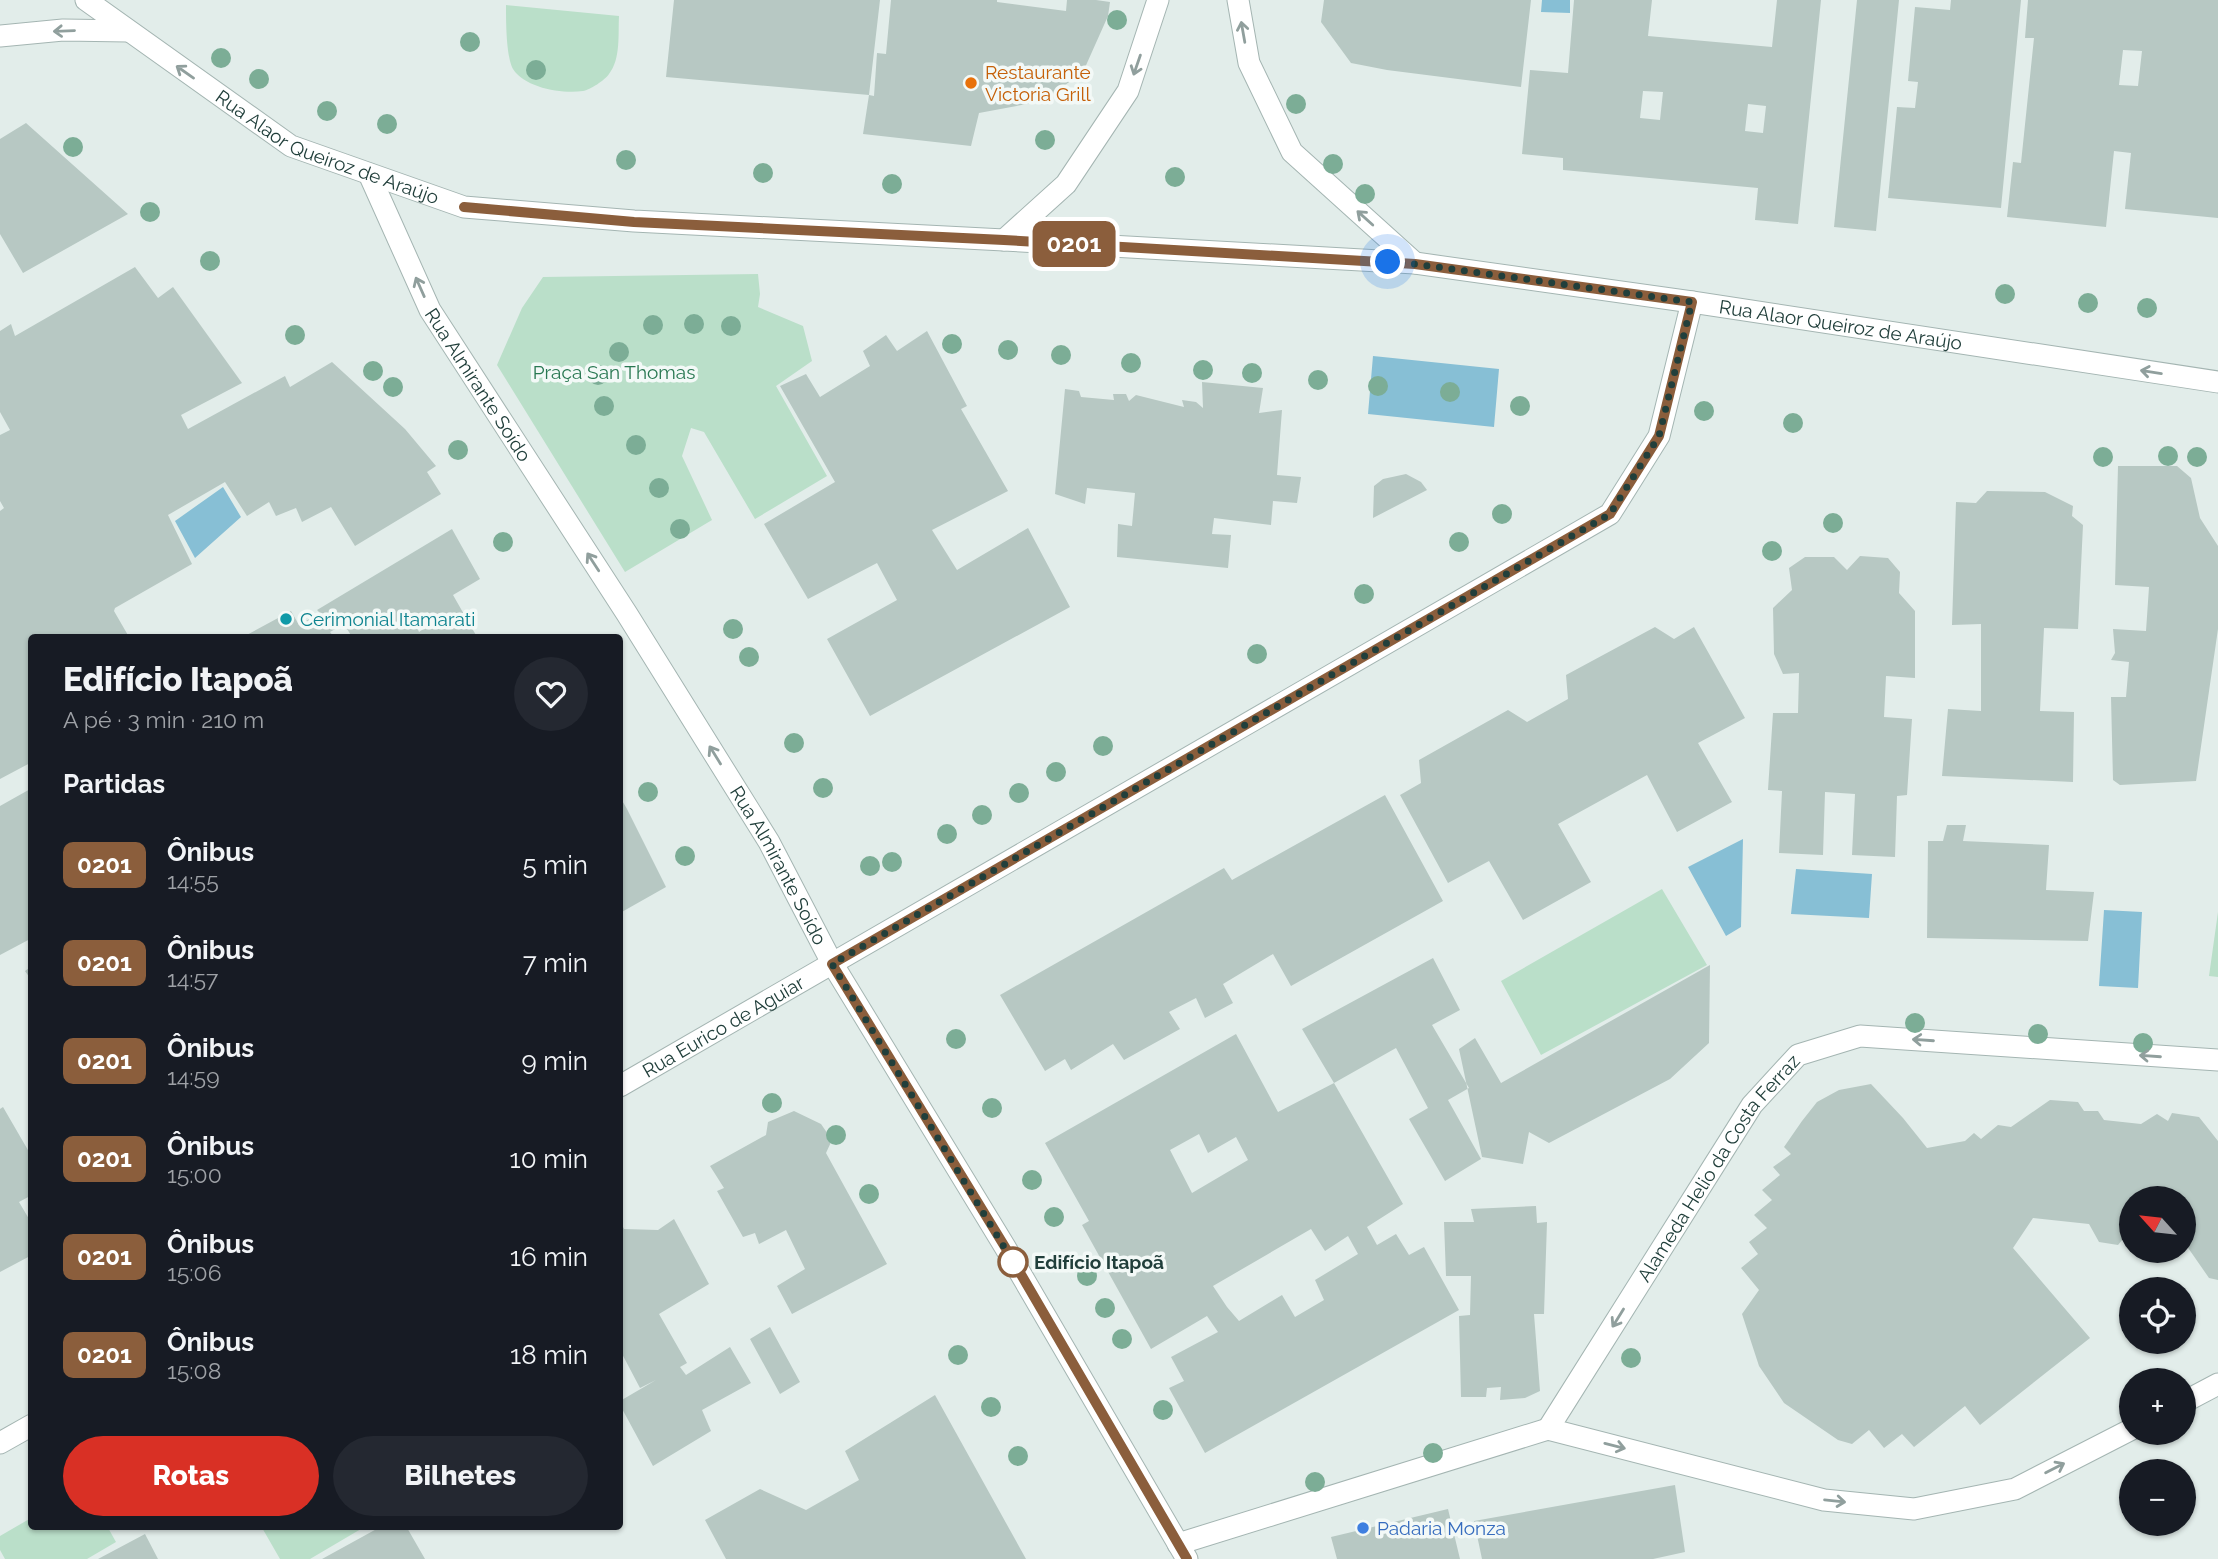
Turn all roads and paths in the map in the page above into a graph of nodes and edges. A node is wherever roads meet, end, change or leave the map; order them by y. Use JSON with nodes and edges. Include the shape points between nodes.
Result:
{"nodes":[{"id":1,"x":86,"y":0,"type":"edge"},
{"id":2,"x":1158,"y":0,"type":"edge"},
{"id":3,"x":1238,"y":0,"type":"edge"},
{"id":4,"x":128,"y":31,"type":"junction"},
{"id":5,"x":0,"y":36,"type":"edge"},
{"id":6,"x":369,"y":174,"type":"junction"},
{"id":7,"x":1004,"y":240,"type":"junction"},
{"id":8,"x":1415,"y":264,"type":"junction"},
{"id":9,"x":1692,"y":302,"type":"junction"},
{"id":10,"x":2218,"y":382,"type":"edge"},
{"id":11,"x":832,"y":964,"type":"junction"},
{"id":12,"x":2218,"y":1060,"type":"edge"},
{"id":13,"x":623,"y":1084,"type":"edge"},
{"id":14,"x":2218,"y":1384,"type":"edge"},
{"id":15,"x":2196,"y":1396,"type":"edge"},
{"id":16,"x":28,"y":1427,"type":"edge"},
{"id":17,"x":1548,"y":1429,"type":"junction"},
{"id":18,"x":2119,"y":1436,"type":"edge"},
{"id":19,"x":0,"y":1443,"type":"edge"},
{"id":20,"x":1183,"y":1551,"type":"edge"}],
"edges":[{"from":1,"to":4,"type":"street","name":"Rua Alaor Queiroz de Araújo"},
{"from":2,"to":7,"type":"street","one_way":true,"via":[[1128,91],[1066,184]]},
{"from":8,"to":3,"type":"street","one_way":true,"via":[[1293,152],[1249,63]]},
{"from":4,"to":5,"type":"street","one_way":true,"via":[[63,30]]},
{"from":6,"to":4,"type":"street","name":"Rua Alaor Queiroz de Araújo","one_way":true,"via":[[291,146]]},
{"from":6,"to":7,"type":"street","name":"Rua Alaor Queiroz de Araújo","via":[[464,207],[634,222]]},
{"from":11,"to":6,"type":"street","name":"Rua Almirante Soído","one_way":true,"via":[[769,842],[430,310]]},
{"from":7,"to":8,"type":"street","name":"Rua Alaor Queiroz de Araújo"},
{"from":8,"to":9,"type":"street","name":"Rua Alaor Queiroz de Araújo"},
{"from":10,"to":9,"type":"street","name":"Rua Alaor Queiroz de Araújo","one_way":true},
{"from":9,"to":11,"type":"street","name":"Rua Eurico de Aguiar","via":[[1659,436],[1610,514]]},
{"from":11,"to":13,"type":"street","name":"Rua Eurico de Aguiar"},
{"from":11,"to":20,"type":"street","name":"Rua Almirante Soído"},
{"from":12,"to":17,"type":"street","name":"Alameda Helio da Costa Ferraz","one_way":true,"via":[[1860,1036],[1798,1055],[1752,1105]]},
{"from":14,"to":15,"type":"street"},
{"from":16,"to":19,"type":"street"},
{"from":17,"to":18,"type":"street","one_way":true,"via":[[1824,1500],[1914,1509],[2015,1489]]},
{"from":17,"to":20,"type":"street"}]}
